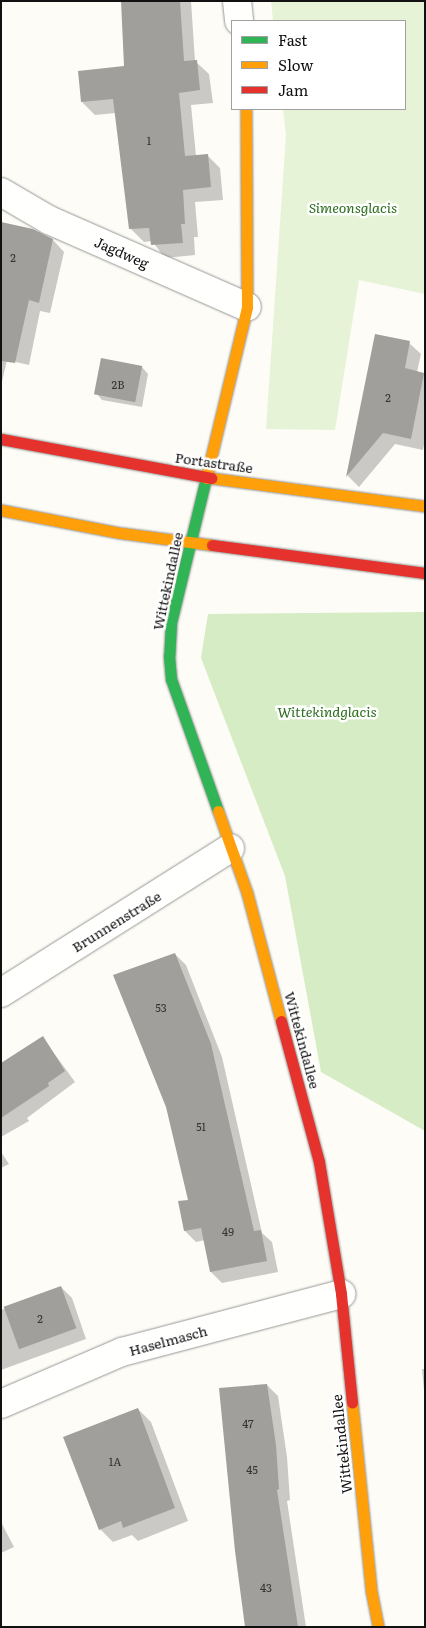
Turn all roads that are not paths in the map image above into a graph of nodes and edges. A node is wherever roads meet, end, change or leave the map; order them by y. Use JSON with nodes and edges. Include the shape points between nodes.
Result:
{"nodes":[{"id":1,"x":237,"y":1,"type":"edge"},
{"id":2,"x":239,"y":20,"type":"edge"},
{"id":3,"x":246,"y":110,"type":"edge"},
{"id":4,"x":1,"y":192,"type":"edge"},
{"id":5,"x":247,"y":307,"type":"junction"},
{"id":6,"x":1,"y":439,"type":"edge"},
{"id":7,"x":206,"y":477,"type":"junction"},
{"id":8,"x":425,"y":506,"type":"edge"},
{"id":9,"x":1,"y":510,"type":"edge"},
{"id":10,"x":191,"y":542,"type":"junction"},
{"id":11,"x":425,"y":573,"type":"edge"},
{"id":12,"x":230,"y":848,"type":"junction"},
{"id":13,"x":1,"y":993,"type":"edge"},
{"id":14,"x":341,"y":1294,"type":"junction"},
{"id":15,"x":1,"y":1404,"type":"edge"},
{"id":16,"x":378,"y":1627,"type":"edge"}],
"edges":[{"from":1,"to":2,"type":"street"},
{"from":3,"to":5,"type":"street"},
{"from":4,"to":5,"type":"street","name":"Jagdweg","via":[[49,220]]},
{"from":5,"to":7,"type":"street"},
{"from":6,"to":7,"type":"street","name":"Portastraße"},
{"from":7,"to":8,"type":"street","name":"Portastraße"},
{"from":7,"to":10,"type":"street","name":"Wittekindallee"},
{"from":9,"to":10,"type":"street","via":[[84,527]]},
{"from":10,"to":11,"type":"street"},
{"from":10,"to":12,"type":"street","name":"Wittekindallee","via":[[171,623],[171,679]]},
{"from":12,"to":13,"type":"street","name":"Brunnenstraße"},
{"from":12,"to":14,"type":"street","name":"Wittekindallee","via":[[247,893],[300,1083],[319,1162]]},
{"from":14,"to":15,"type":"street","name":"Haselmasch","via":[[122,1352]]},
{"from":14,"to":16,"type":"street","name":"Wittekindallee","via":[[371,1590]]}]}
